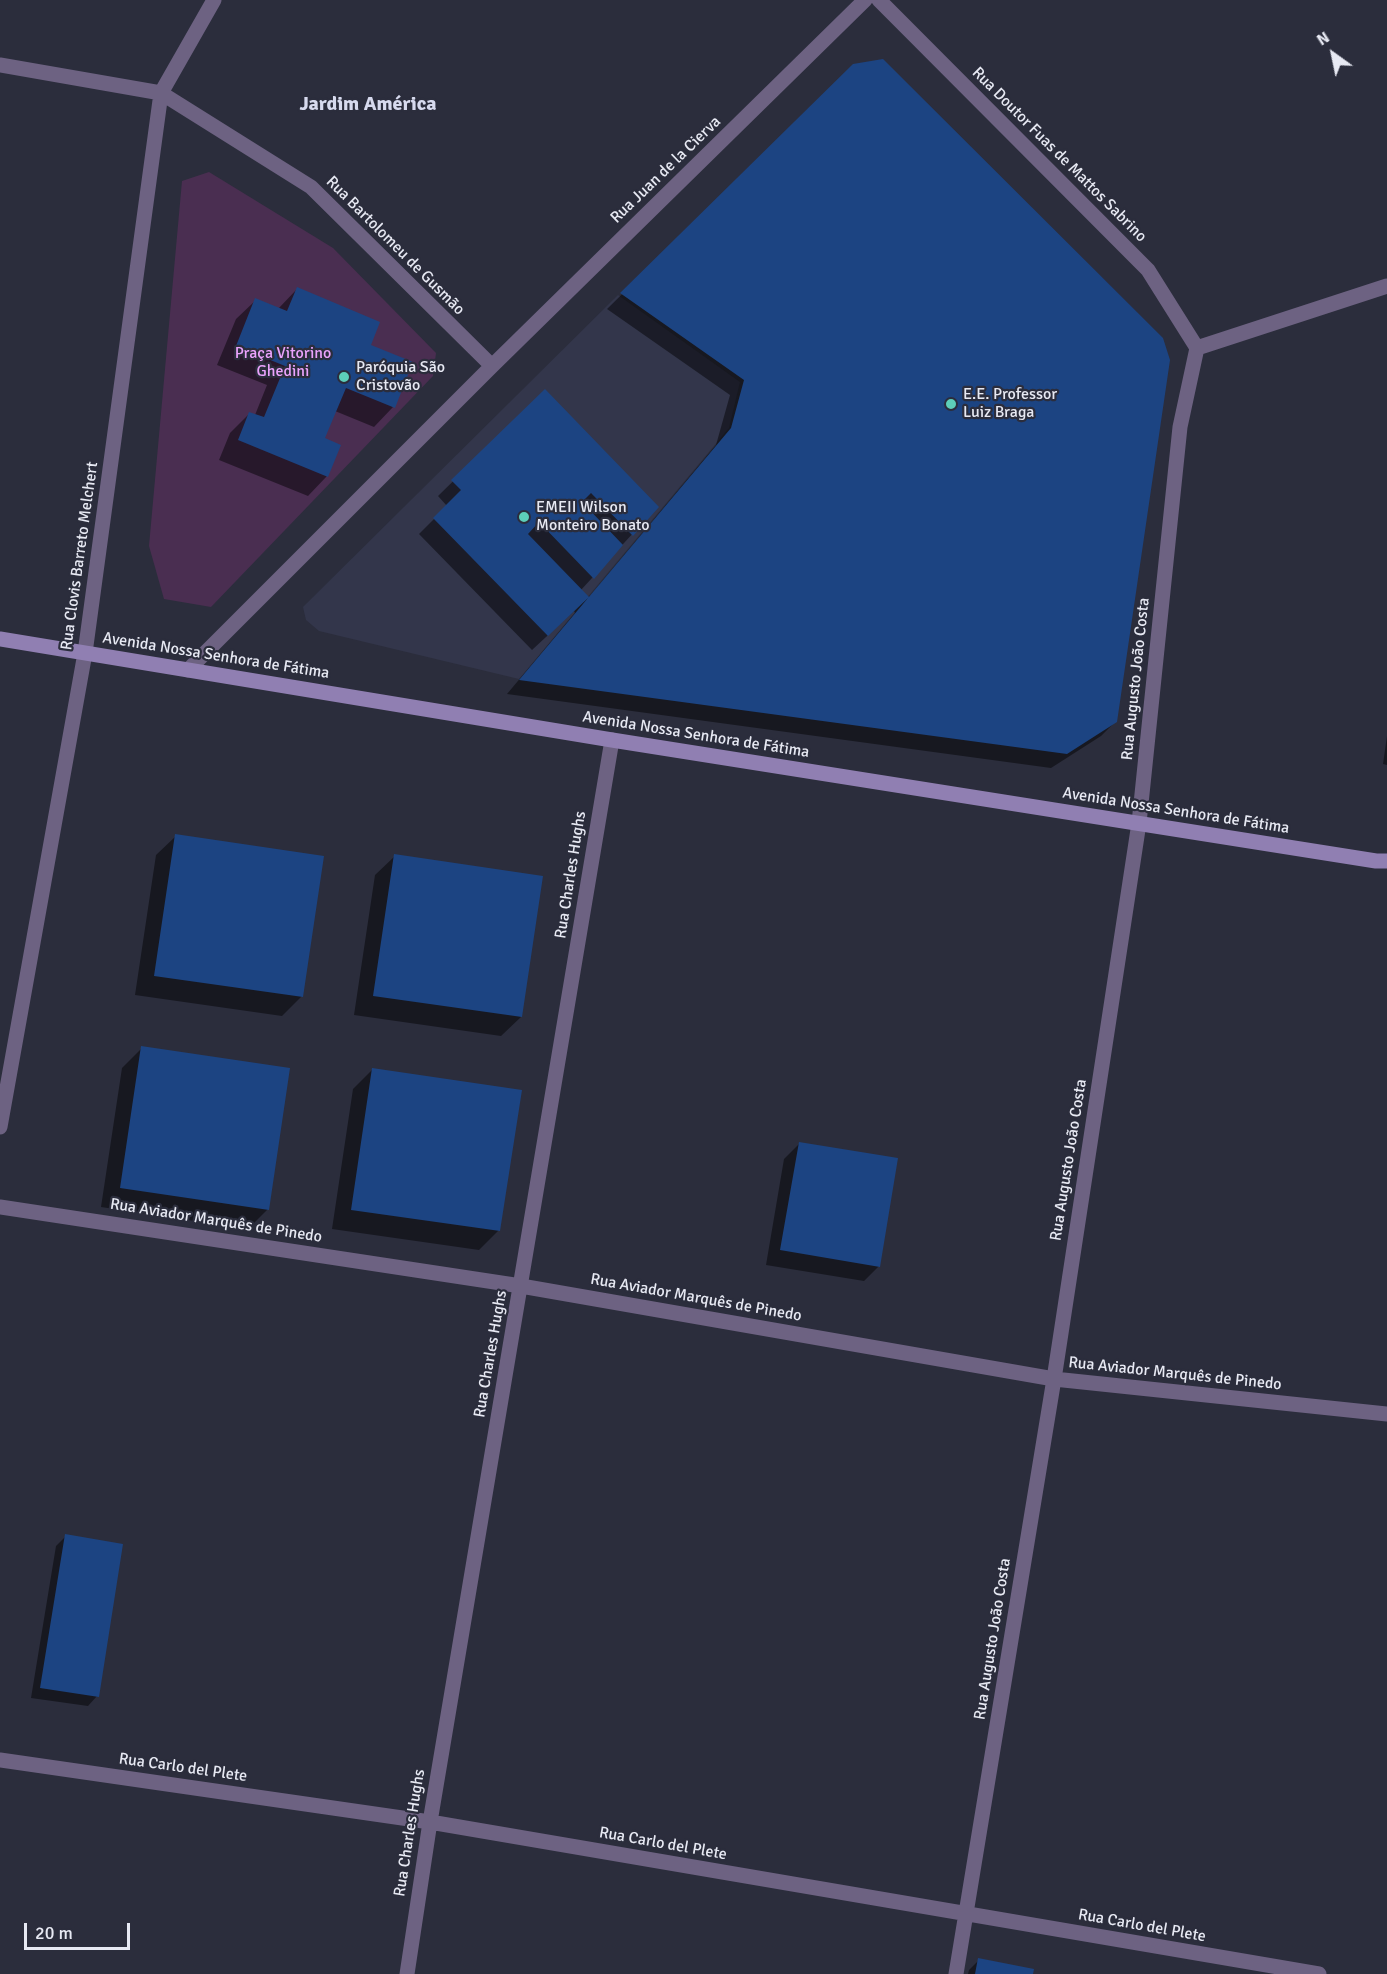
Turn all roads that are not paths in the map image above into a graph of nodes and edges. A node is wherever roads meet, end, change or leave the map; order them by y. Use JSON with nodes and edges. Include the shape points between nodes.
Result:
{"nodes":[{"id":1,"x":213,"y":0,"type":"edge"},
{"id":2,"x":865,"y":0,"type":"edge"},
{"id":3,"x":879,"y":0,"type":"edge"},
{"id":4,"x":0,"y":65,"type":"edge"},
{"id":5,"x":161,"y":93,"type":"junction"},
{"id":6,"x":1387,"y":286,"type":"edge"},
{"id":7,"x":1197,"y":348,"type":"junction"},
{"id":8,"x":492,"y":366,"type":"junction"},
{"id":9,"x":0,"y":639,"type":"edge"},
{"id":10,"x":85,"y":653,"type":"junction"},
{"id":11,"x":188,"y":670,"type":"junction"},
{"id":12,"x":612,"y":740,"type":"junction"},
{"id":13,"x":1139,"y":823,"type":"junction"},
{"id":14,"x":1387,"y":861,"type":"edge"},
{"id":15,"x":0,"y":1127,"type":"edge"},
{"id":16,"x":0,"y":1207,"type":"edge"},
{"id":17,"x":521,"y":1286,"type":"junction"},
{"id":18,"x":1054,"y":1379,"type":"junction"},
{"id":19,"x":1387,"y":1414,"type":"edge"},
{"id":20,"x":0,"y":1760,"type":"edge"},
{"id":21,"x":430,"y":1822,"type":"junction"},
{"id":22,"x":965,"y":1914,"type":"junction"},
{"id":23,"x":407,"y":1974,"type":"edge"},
{"id":24,"x":956,"y":1974,"type":"edge"},
{"id":25,"x":1319,"y":1974,"type":"edge"}],
"edges":[{"from":1,"to":5,"type":"street","name":"Rua Clovis Barreto Melchert"},
{"from":2,"to":8,"type":"street","name":"Rua Juan de la Cierva"},
{"from":3,"to":7,"type":"street","name":"Rua Doutor Fuas de Mattos Sabrino","via":[[1148,270]]},
{"from":4,"to":5,"type":"street","name":"Rua Bartolomeu de Gusmão"},
{"from":5,"to":8,"type":"street","name":"Rua Bartolomeu de Gusmão","via":[[311,187]]},
{"from":5,"to":10,"type":"street","name":"Rua Clovis Barreto Melchert"},
{"from":6,"to":7,"type":"street"},
{"from":7,"to":13,"type":"street","name":"Rua Augusto João Costa","via":[[1180,427]]},
{"from":8,"to":11,"type":"street"},
{"from":9,"to":10,"type":"street","name":"Avenida Nossa Senhora de Fátima"},
{"from":10,"to":11,"type":"street","name":"Avenida Nossa Senhora de Fátima"},
{"from":10,"to":15,"type":"street","name":"Rua Clovis Barreto Melchert"},
{"from":11,"to":12,"type":"street","name":"Avenida Nossa Senhora de Fátima"},
{"from":12,"to":13,"type":"street","name":"Avenida Nossa Senhora de Fátima"},
{"from":12,"to":17,"type":"street","name":"Rua Charles Hughs"},
{"from":13,"to":14,"type":"street","name":"Avenida Nossa Senhora de Fátima"},
{"from":13,"to":18,"type":"street","name":"Rua Augusto João Costa"},
{"from":16,"to":17,"type":"street","name":"Rua Aviador Marquês de Pinedo"},
{"from":17,"to":18,"type":"street","name":"Rua Aviador Marquês de Pinedo"},
{"from":17,"to":21,"type":"street","name":"Rua Charles Hughs"},
{"from":18,"to":19,"type":"street","name":"Rua Aviador Marquês de Pinedo"},
{"from":18,"to":22,"type":"street","name":"Rua Augusto João Costa"},
{"from":20,"to":21,"type":"street","name":"Rua Carlo del Plete"},
{"from":21,"to":22,"type":"street","name":"Rua Carlo del Plete"},
{"from":21,"to":23,"type":"street","name":"Rua Charles Hughs"},
{"from":22,"to":24,"type":"street","name":"Rua Augusto João Costa"},
{"from":22,"to":25,"type":"street","name":"Rua Carlo del Plete"}]}
